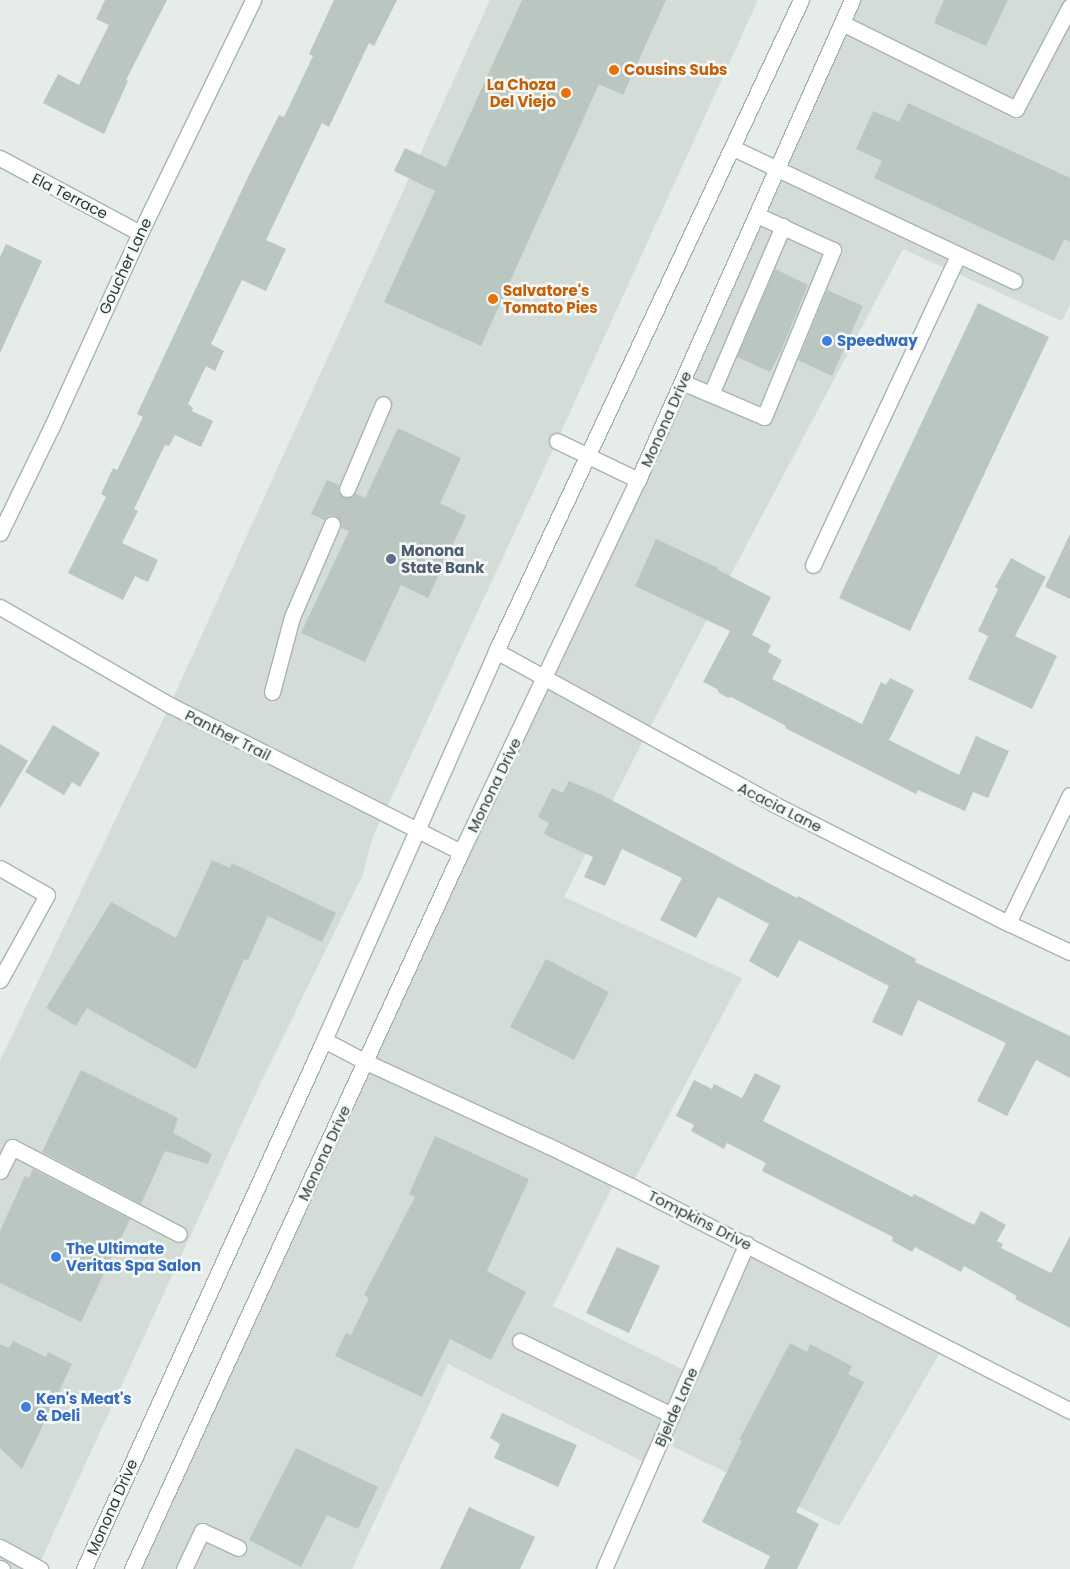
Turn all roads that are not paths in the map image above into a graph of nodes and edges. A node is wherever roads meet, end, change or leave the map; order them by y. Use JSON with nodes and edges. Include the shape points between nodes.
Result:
{"nodes":[{"id":1,"x":252,"y":0,"type":"edge"},
{"id":2,"x":801,"y":0,"type":"edge"},
{"id":3,"x":852,"y":0,"type":"edge"},
{"id":4,"x":1070,"y":6,"type":"edge"},
{"id":5,"x":842,"y":23,"type":"junction"},
{"id":6,"x":733,"y":148,"type":"junction"},
{"id":7,"x":0,"y":158,"type":"edge"},
{"id":8,"x":777,"y":170,"type":"junction"},
{"id":9,"x":757,"y":214,"type":"junction"},
{"id":10,"x":783,"y":226,"type":"junction"},
{"id":11,"x":140,"y":233,"type":"junction"},
{"id":12,"x":958,"y":255,"type":"junction"},
{"id":13,"x":1014,"y":281,"type":"dead end"},
{"id":14,"x":682,"y":382,"type":"junction"},
{"id":15,"x":711,"y":394,"type":"junction"},
{"id":16,"x":383,"y":404,"type":"dead end"},
{"id":17,"x":557,"y":441,"type":"dead end"},
{"id":18,"x":588,"y":456,"type":"junction"},
{"id":19,"x":638,"y":480,"type":"junction"},
{"id":20,"x":347,"y":489,"type":"dead end"},
{"id":21,"x":332,"y":524,"type":"dead end"},
{"id":22,"x":0,"y":533,"type":"edge"},
{"id":23,"x":813,"y":564,"type":"dead end"},
{"id":24,"x":0,"y":607,"type":"edge"},
{"id":25,"x":496,"y":651,"type":"junction"},
{"id":26,"x":545,"y":680,"type":"junction"},
{"id":27,"x":272,"y":692,"type":"dead end"},
{"id":28,"x":1070,"y":795,"type":"edge"},
{"id":29,"x":416,"y":830,"type":"junction"},
{"id":30,"x":461,"y":852,"type":"junction"},
{"id":31,"x":0,"y":868,"type":"edge"},
{"id":32,"x":1008,"y":923,"type":"junction"},
{"id":33,"x":1070,"y":952,"type":"edge"},
{"id":34,"x":0,"y":980,"type":"edge"},
{"id":35,"x":324,"y":1040,"type":"junction"},
{"id":36,"x":366,"y":1062,"type":"junction"},
{"id":37,"x":0,"y":1171,"type":"edge"},
{"id":38,"x":179,"y":1234,"type":"dead end"},
{"id":39,"x":747,"y":1244,"type":"junction"},
{"id":40,"x":520,"y":1341,"type":"dead end"},
{"id":41,"x":1070,"y":1411,"type":"edge"},
{"id":42,"x":672,"y":1415,"type":"junction"},
{"id":43,"x":0,"y":1547,"type":"edge"},
{"id":44,"x":238,"y":1548,"type":"dead end"},
{"id":45,"x":40,"y":1569,"type":"edge"},
{"id":46,"x":84,"y":1569,"type":"edge"},
{"id":47,"x":132,"y":1569,"type":"edge"},
{"id":48,"x":184,"y":1569,"type":"edge"},
{"id":49,"x":604,"y":1569,"type":"edge"}],
"edges":[{"from":1,"to":11,"type":"street","name":"Goucher Lane"},
{"from":2,"to":6,"type":"street","name":"Monona Drive"},
{"from":3,"to":5,"type":"street","name":"Monona Drive"},
{"from":4,"to":5,"type":"street","via":[[1016,108]]},
{"from":5,"to":8,"type":"street","name":"Monona Drive"},
{"from":6,"to":8,"type":"street"},
{"from":6,"to":18,"type":"street","name":"Monona Drive"},
{"from":7,"to":11,"type":"street","name":"Ela Terrace"},
{"from":8,"to":9,"type":"street","name":"Monona Drive"},
{"from":8,"to":12,"type":"street"},
{"from":9,"to":10,"type":"street"},
{"from":9,"to":14,"type":"street","name":"Monona Drive"},
{"from":10,"to":15,"type":"street"},
{"from":10,"to":15,"type":"street","via":[[833,250],[764,417]]},
{"from":11,"to":22,"type":"street","name":"Goucher Lane"},
{"from":12,"to":13,"type":"street"},
{"from":12,"to":23,"type":"street"},
{"from":14,"to":15,"type":"street"},
{"from":14,"to":19,"type":"street","name":"Monona Drive"},
{"from":16,"to":20,"type":"street"},
{"from":17,"to":18,"type":"street"},
{"from":18,"to":19,"type":"street"},
{"from":18,"to":25,"type":"street","name":"Monona Drive"},
{"from":19,"to":26,"type":"street","name":"Monona Drive"},
{"from":21,"to":27,"type":"street","via":[[292,617]]},
{"from":24,"to":29,"type":"street","name":"Panther Trail","via":[[170,705]]},
{"from":25,"to":26,"type":"street","name":"Acacia Lane"},
{"from":25,"to":29,"type":"street","name":"Monona Drive"},
{"from":26,"to":30,"type":"street","name":"Monona Drive"},
{"from":26,"to":32,"type":"street","name":"Acacia Lane","via":[[774,804]]},
{"from":28,"to":32,"type":"street"},
{"from":29,"to":30,"type":"street","name":"Panther Trail"},
{"from":29,"to":35,"type":"street","name":"Monona Drive"},
{"from":30,"to":36,"type":"street","name":"Monona Drive"},
{"from":31,"to":34,"type":"street","via":[[47,895]]},
{"from":32,"to":33,"type":"street","name":"Acacia Lane"},
{"from":35,"to":36,"type":"street","name":"Tompkins Drive"},
{"from":35,"to":46,"type":"street","name":"Monona Drive"},
{"from":36,"to":39,"type":"street","name":"Tompkins Drive","via":[[549,1146]]},
{"from":36,"to":47,"type":"street","name":"Monona Drive"},
{"from":37,"to":38,"type":"street","via":[[12,1147]]},
{"from":39,"to":41,"type":"street","name":"Tompkins Drive"},
{"from":39,"to":42,"type":"street","name":"Bjelde Lane"},
{"from":40,"to":42,"type":"street"},
{"from":42,"to":49,"type":"street","name":"Bjelde Lane"},
{"from":43,"to":45,"type":"street"},
{"from":44,"to":48,"type":"street","via":[[202,1530]]}]}
